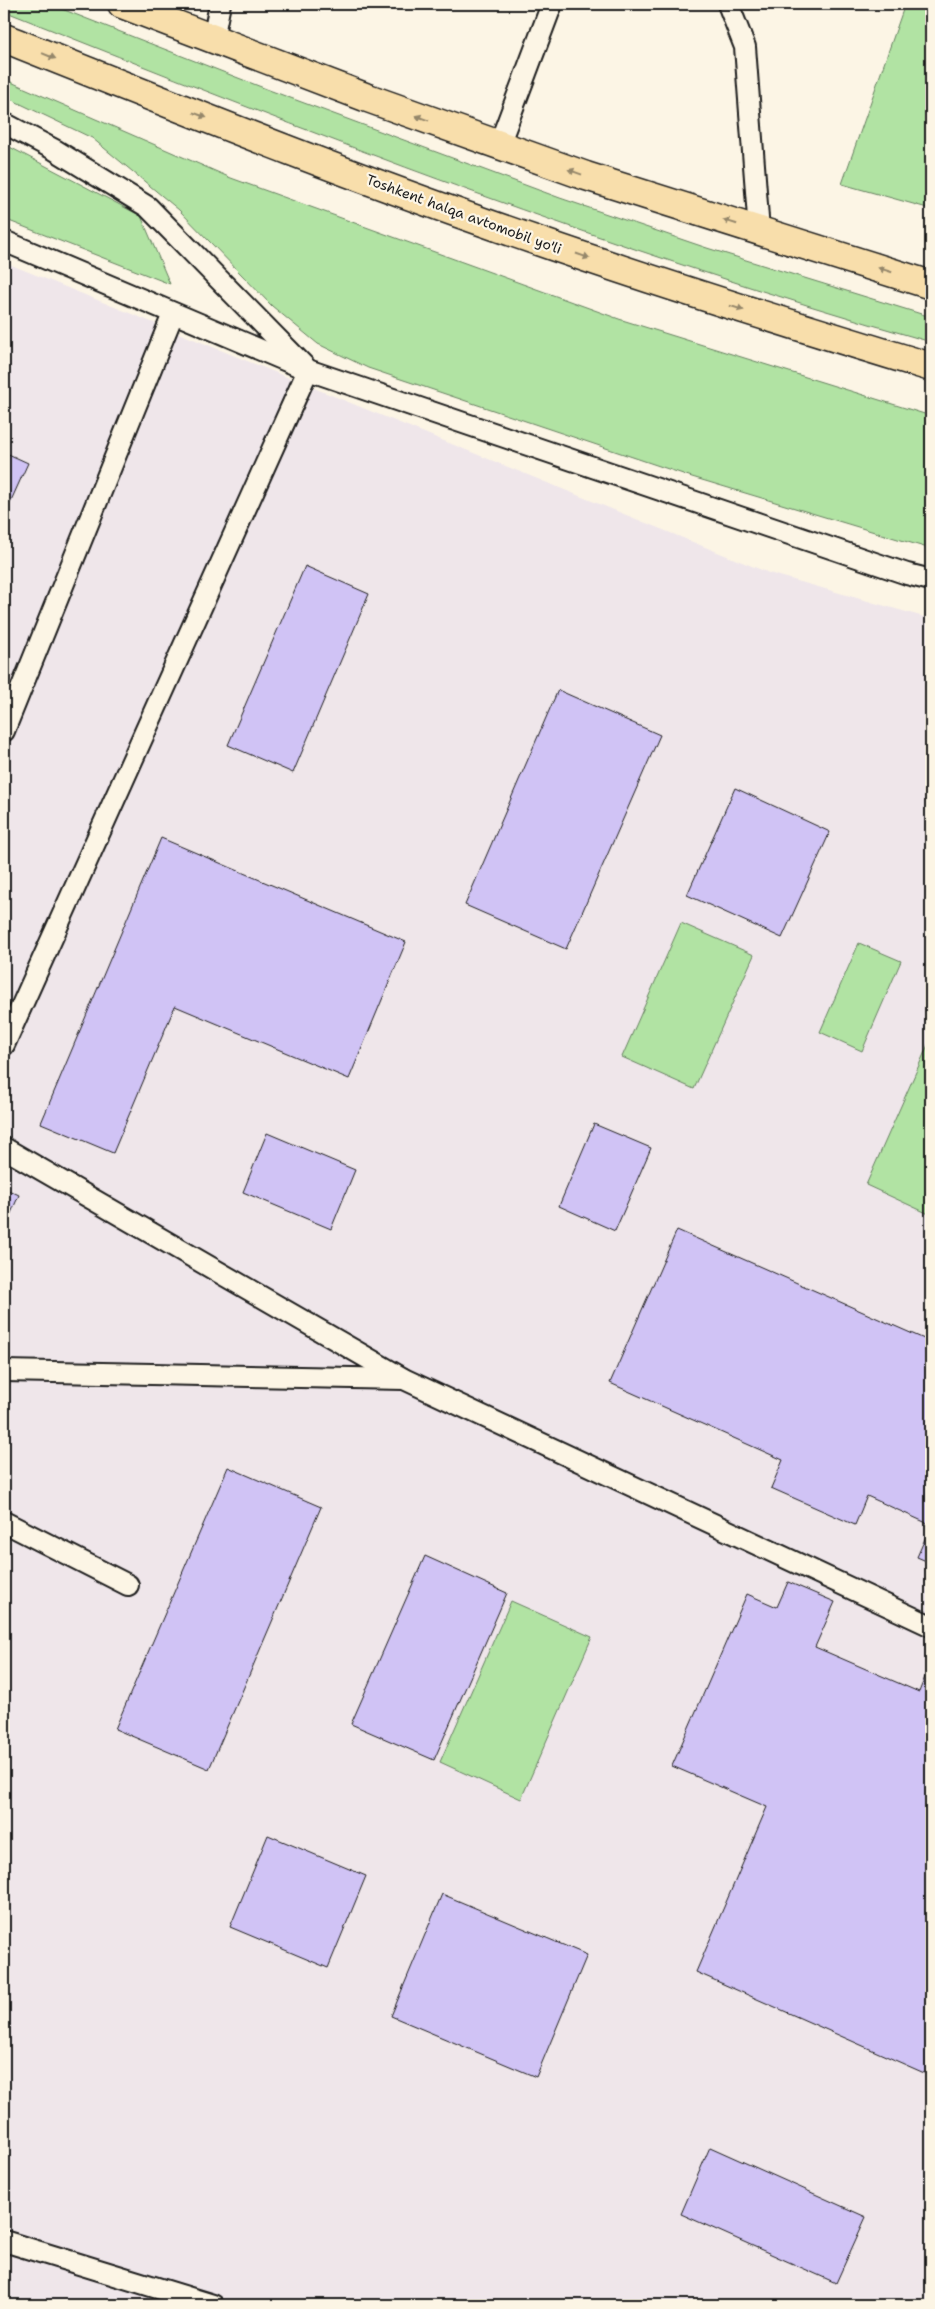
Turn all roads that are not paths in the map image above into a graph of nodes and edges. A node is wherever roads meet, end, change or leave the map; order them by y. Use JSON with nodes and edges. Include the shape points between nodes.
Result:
{"nodes":[{"id":1,"x":122,"y":4,"type":"edge"},
{"id":2,"x":220,"y":4,"type":"edge"},
{"id":3,"x":552,"y":4,"type":"edge"},
{"id":4,"x":728,"y":4,"type":"edge"},
{"id":5,"x":4,"y":38,"type":"edge"},
{"id":6,"x":213,"y":39,"type":"junction"},
{"id":7,"x":4,"y":123,"type":"edge"},
{"id":8,"x":499,"y":145,"type":"junction"},
{"id":9,"x":759,"y":231,"type":"junction"},
{"id":10,"x":4,"y":241,"type":"edge"},
{"id":11,"x":931,"y":285,"type":"edge"},
{"id":12,"x":173,"y":314,"type":"junction"},
{"id":13,"x":931,"y":368,"type":"edge"},
{"id":14,"x":308,"y":370,"type":"junction"},
{"id":15,"x":931,"y":580,"type":"edge"},
{"id":16,"x":4,"y":731,"type":"edge"},
{"id":17,"x":4,"y":1045,"type":"edge"},
{"id":18,"x":4,"y":1148,"type":"edge"},
{"id":19,"x":4,"y":1371,"type":"edge"},
{"id":20,"x":404,"y":1378,"type":"junction"},
{"id":21,"x":4,"y":1522,"type":"edge"},
{"id":22,"x":128,"y":1585,"type":"dead end"},
{"id":23,"x":931,"y":1626,"type":"edge"},
{"id":24,"x":4,"y":2240,"type":"edge"},
{"id":25,"x":213,"y":2305,"type":"edge"}],
"edges":[{"from":1,"to":6,"type":"highway"},
{"from":2,"to":6,"type":"lane"},
{"from":3,"to":8,"type":"lane"},
{"from":4,"to":9,"type":"lane","via":[[745,47]]},
{"from":5,"to":13,"type":"highway","name":"Toshkent halqa avtomobil yo'li","one_way":true,"via":[[288,150],[534,240]]},
{"from":8,"to":6,"type":"highway","one_way":true},
{"from":7,"to":14,"type":"lane","via":[[148,207]]},
{"from":9,"to":8,"type":"highway","one_way":true},
{"from":11,"to":9,"type":"highway","one_way":true},
{"from":10,"to":12,"type":"lane"},
{"from":12,"to":14,"type":"lane"},
{"from":12,"to":16,"type":"lane"},
{"from":14,"to":15,"type":"lane"},
{"from":14,"to":17,"type":"lane"},
{"from":18,"to":20,"type":"lane"},
{"from":19,"to":20,"type":"lane"},
{"from":20,"to":23,"type":"lane"},
{"from":21,"to":22,"type":"lane"},
{"from":24,"to":25,"type":"lane"}]}
